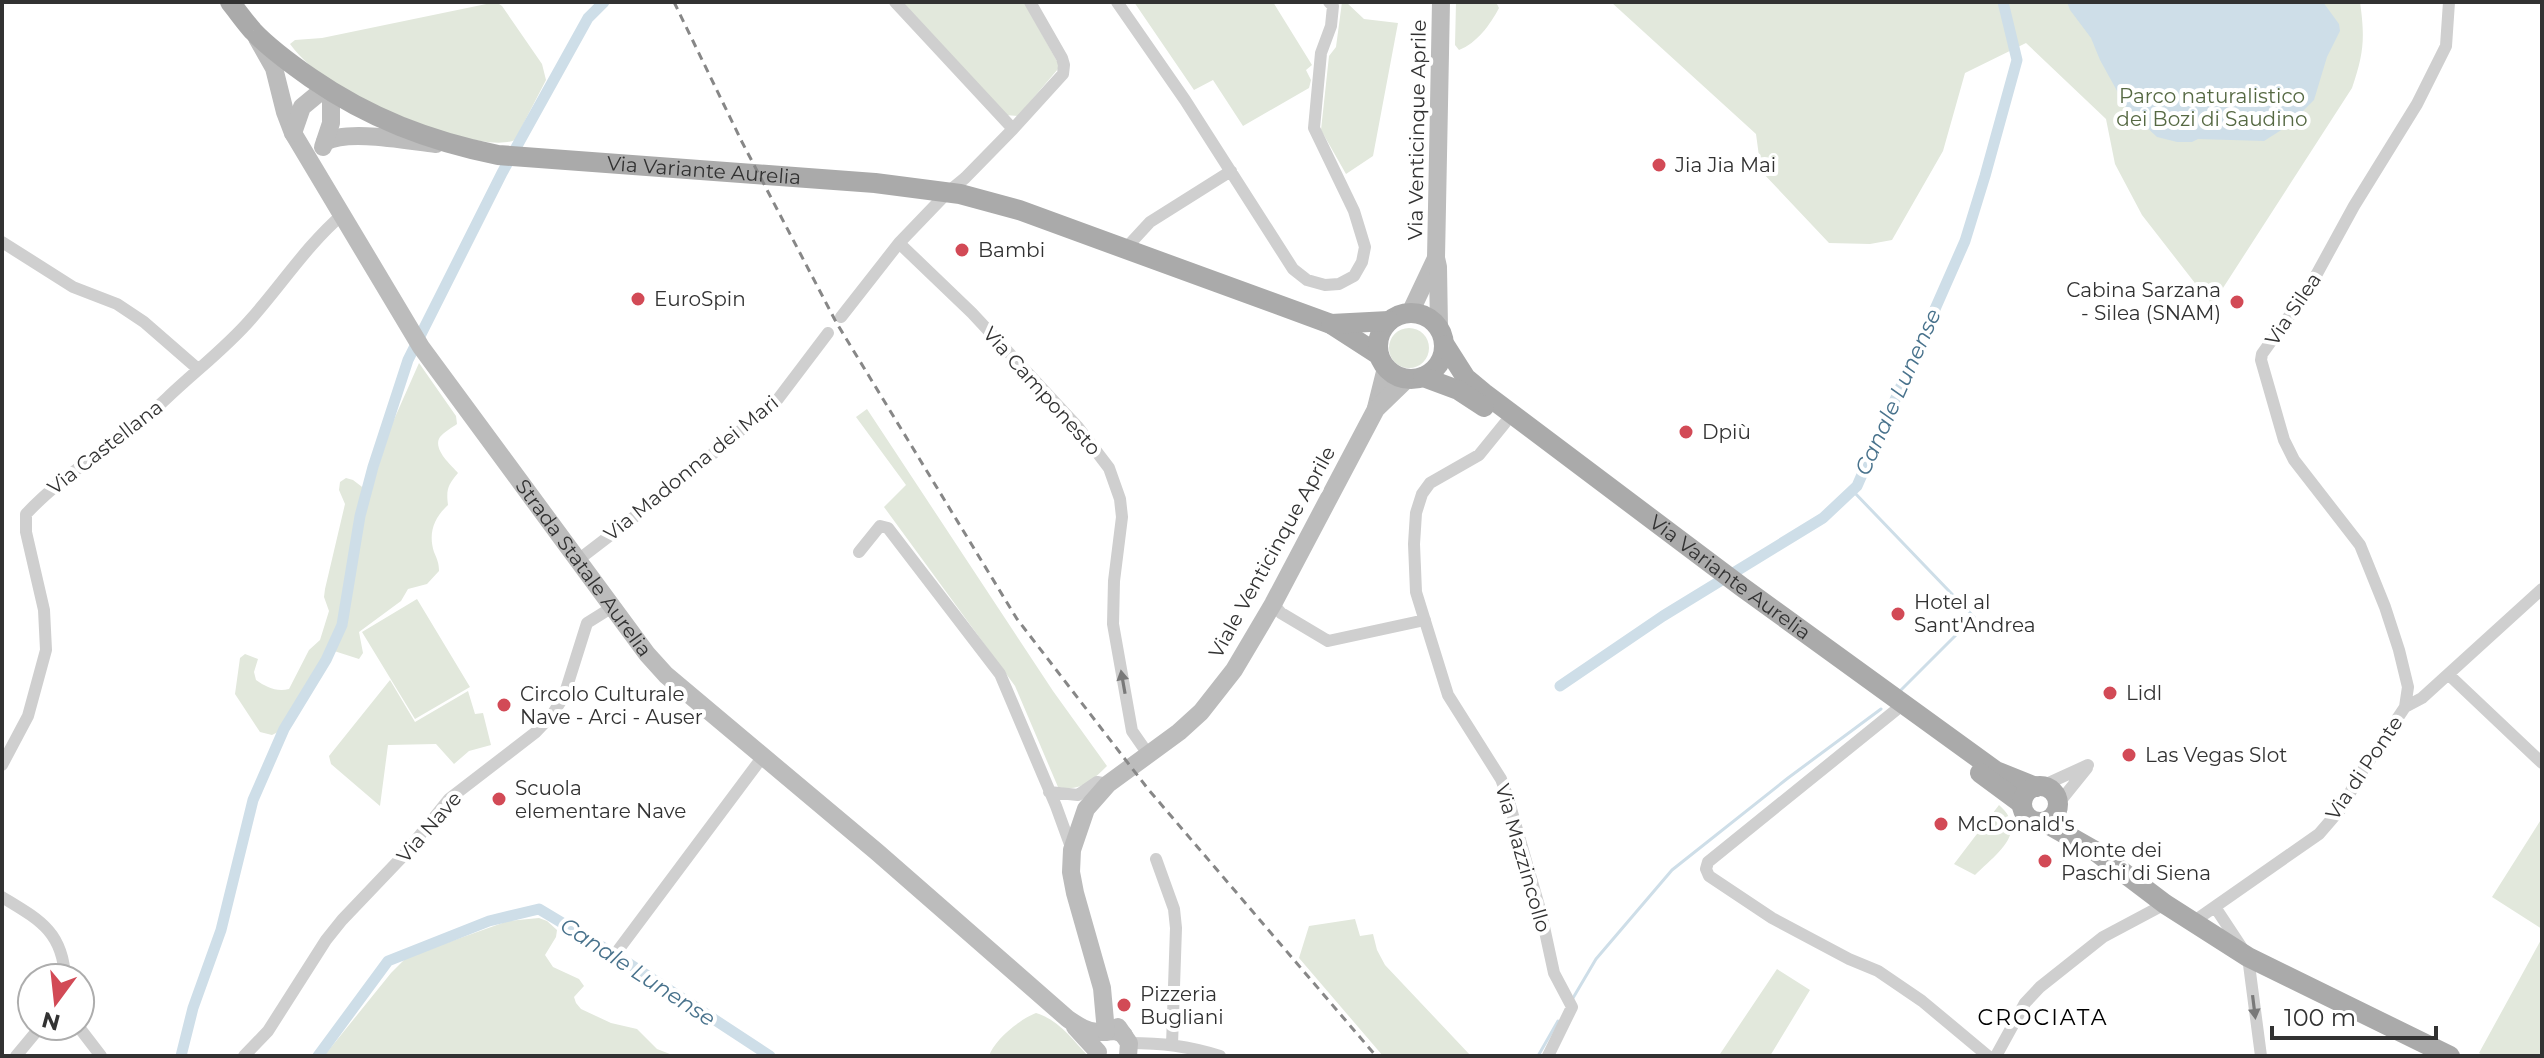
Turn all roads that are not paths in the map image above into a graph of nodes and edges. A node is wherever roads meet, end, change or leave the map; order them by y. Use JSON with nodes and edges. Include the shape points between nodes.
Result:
{"nodes":[{"id":1,"x":230,"y":2,"type":"edge"},
{"id":2,"x":895,"y":2,"type":"edge"},
{"id":3,"x":1030,"y":2,"type":"edge"},
{"id":4,"x":1117,"y":2,"type":"edge"},
{"id":5,"x":1329,"y":2,"type":"edge"},
{"id":6,"x":1441,"y":2,"type":"edge"},
{"id":7,"x":2449,"y":2,"type":"edge"},
{"id":8,"x":254,"y":32,"type":"junction"},
{"id":9,"x":294,"y":66,"type":"joint"},
{"id":10,"x":328,"y":89,"type":"junction"},
{"id":11,"x":1013,"y":129,"type":"junction"},
{"id":12,"x":293,"y":133,"type":"junction"},
{"id":13,"x":325,"y":142,"type":"junction"},
{"id":14,"x":458,"y":147,"type":"junction"},
{"id":15,"x":1231,"y":171,"type":"junction"},
{"id":16,"x":321,"y":177,"type":"junction"},
{"id":17,"x":948,"y":192,"type":"junction"},
{"id":18,"x":343,"y":214,"type":"junction"},
{"id":19,"x":2,"y":242,"type":"edge"},
{"id":20,"x":899,"y":243,"type":"junction"},
{"id":21,"x":1126,"y":248,"type":"junction"},
{"id":22,"x":1436,"y":258,"type":"junction"},
{"id":23,"x":1410,"y":313,"type":"junction"},
{"id":24,"x":841,"y":317,"type":"dead end"},
{"id":25,"x":1389,"y":321,"type":"junction"},
{"id":26,"x":1331,"y":324,"type":"junction"},
{"id":27,"x":828,"y":333,"type":"dead end"},
{"id":28,"x":1442,"y":336,"type":"junction"},
{"id":29,"x":1382,"y":361,"type":"junction"},
{"id":30,"x":198,"y":369,"type":"junction"},
{"id":31,"x":1415,"y":378,"type":"junction"},
{"id":32,"x":1376,"y":409,"type":"junction"},
{"id":33,"x":1505,"y":423,"type":"junction"},
{"id":34,"x":859,"y":552,"type":"dead end"},
{"id":35,"x":578,"y":560,"type":"junction"},
{"id":36,"x":1707,"y":566,"type":"junction"},
{"id":37,"x":1737,"y":588,"type":"junction"},
{"id":38,"x":2542,"y":589,"type":"edge"},
{"id":39,"x":1273,"y":604,"type":"junction"},
{"id":40,"x":611,"y":608,"type":"junction"},
{"id":41,"x":1425,"y":620,"type":"junction"},
{"id":42,"x":2449,"y":675,"type":"junction"},
{"id":43,"x":2405,"y":707,"type":"junction"},
{"id":44,"x":1896,"y":710,"type":"junction"},
{"id":45,"x":1148,"y":754,"type":"junction"},
{"id":46,"x":764,"y":759,"type":"junction"},
{"id":47,"x":2542,"y":763,"type":"edge"},
{"id":48,"x":2,"y":765,"type":"edge"},
{"id":49,"x":1108,"y":784,"type":"junction"},
{"id":50,"x":2039,"y":786,"type":"junction"},
{"id":51,"x":1049,"y":792,"type":"junction"},
{"id":52,"x":2022,"y":804,"type":"junction"},
{"id":53,"x":2053,"y":811,"type":"junction"},
{"id":54,"x":1072,"y":850,"type":"junction"},
{"id":55,"x":1156,"y":859,"type":"dead end"},
{"id":56,"x":2,"y":897,"type":"edge"},
{"id":57,"x":2165,"y":904,"type":"junction"},
{"id":58,"x":2215,"y":907,"type":"junction"},
{"id":59,"x":2193,"y":922,"type":"junction"},
{"id":60,"x":619,"y":949,"type":"dead end"},
{"id":61,"x":2248,"y":957,"type":"junction"},
{"id":62,"x":62,"y":962,"type":"edge"},
{"id":63,"x":1102,"y":988,"type":"junction"},
{"id":64,"x":1105,"y":1010,"type":"junction"},
{"id":65,"x":1072,"y":1021,"type":"junction"},
{"id":66,"x":1123,"y":1045,"type":"edge"},
{"id":67,"x":1172,"y":1045,"type":"junction"},
{"id":68,"x":1100,"y":1054,"type":"edge"},
{"id":69,"x":244,"y":1056,"type":"edge"},
{"id":70,"x":1220,"y":1056,"type":"edge"},
{"id":71,"x":1548,"y":1056,"type":"edge"},
{"id":72,"x":1988,"y":1056,"type":"edge"},
{"id":73,"x":1996,"y":1056,"type":"edge"},
{"id":74,"x":2261,"y":1056,"type":"edge"},
{"id":75,"x":2450,"y":1056,"type":"edge"}],
"edges":[{"from":1,"to":8,"type":"main road","name":"Strada Statale Aurelia"},
{"from":2,"to":11,"type":"street"},
{"from":3,"to":11,"type":"street","via":[[1064,65],[1063,74]]},
{"from":4,"to":15,"type":"street"},
{"from":5,"to":15,"type":"street","via":[[1331,26],[1321,53],[1314,128],[1354,211],[1365,247],[1354,276],[1325,285],[1293,269]]},
{"from":6,"to":22,"type":"main road","name":"Via Venticinque Aprile"},
{"from":7,"to":43,"type":"street","name":"Via Silea","via":[[2446,46],[2417,104],[2261,360],[2294,460],[2360,545],[2399,650],[2408,687]]},
{"from":8,"to":9,"type":"main road","name":"Strada Statale Aurelia"},
{"from":8,"to":12,"type":"main road","name":"Strada Statale Aurelia","via":[[274,68]]},
{"from":9,"to":10,"type":"main road","name":"Via Variante Aurelia"},
{"from":10,"to":12,"type":"main road","via":[[302,107]]},
{"from":10,"to":13,"type":"main road","via":[[331,123]]},
{"from":10,"to":14,"type":"main road","name":"Via Variante Aurelia","via":[[385,121]]},
{"from":11,"to":17,"type":"street"},
{"from":12,"to":16,"type":"main road","name":"Strada Statale Aurelia"},
{"from":13,"to":14,"type":"main road","via":[[349,136]]},
{"from":13,"to":16,"type":"main road"},
{"from":14,"to":17,"type":"main road","name":"Via Variante Aurelia","via":[[498,155]]},
{"from":15,"to":21,"type":"street","via":[[1150,222]]},
{"from":16,"to":18,"type":"main road","name":"Strada Statale Aurelia"},
{"from":17,"to":20,"type":"street"},
{"from":17,"to":21,"type":"main road","name":"Via Variante Aurelia","via":[[1019,210]]},
{"from":18,"to":30,"type":"street","name":"Via Castellana","via":[[249,321]]},
{"from":18,"to":35,"type":"main road","name":"Strada Statale Aurelia","via":[[417,342]]},
{"from":19,"to":30,"type":"street","via":[[73,287],[117,304]]},
{"from":20,"to":24,"type":"street"},
{"from":45,"to":20,"type":"street","name":"Via Camponesto","one_way":true,"via":[[1132,731],[1113,624],[1122,517],[1109,468],[972,313]]},
{"from":21,"to":26,"type":"main road","name":"Via Variante Aurelia"},
{"from":22,"to":23,"type":"main road","name":"Via Venticinque Aprile"},
{"from":22,"to":28,"type":"main road","name":"Via Venticinque Aprile"},
{"from":23,"to":25,"type":"main road"},
{"from":23,"to":28,"type":"main road","via":[[1431,320]]},
{"from":25,"to":26,"type":"main road","name":"Via Variante Aurelia"},
{"from":25,"to":29,"type":"main road","via":[[1379,336]]},
{"from":26,"to":29,"type":"main road","name":"Via Variante Aurelia"},
{"from":27,"to":35,"type":"street","name":"Via Madonna dei Mari","via":[[778,399]]},
{"from":28,"to":31,"type":"main road","via":[[1439,365]]},
{"from":28,"to":36,"type":"main road","name":"Via Variante Aurelia","via":[[1466,378]]},
{"from":29,"to":31,"type":"main road","via":[[1399,378]]},
{"from":29,"to":32,"type":"main road","name":"Viale Venticinque Aprile"},
{"from":30,"to":48,"type":"street","name":"Via Castellana","via":[[26,514],[46,650],[28,716]]},
{"from":31,"to":32,"type":"main road","name":"Viale Venticinque Aprile"},
{"from":31,"to":33,"type":"main road","name":"Via Variante Aurelia","via":[[1458,390]]},
{"from":32,"to":39,"type":"main road","name":"Viale Venticinque Aprile"},
{"from":33,"to":36,"type":"main road","name":"Via Variante Aurelia"},
{"from":33,"to":41,"type":"street","name":"Via Mazzincollo","via":[[1479,455],[1430,483],[1422,494],[1414,544],[1416,592]]},
{"from":34,"to":51,"type":"street","via":[[880,526],[888,528],[1000,674]]},
{"from":35,"to":40,"type":"main road","name":"Strada Statale Aurelia"},
{"from":36,"to":37,"type":"main road","name":"Via Variante Aurelia"},
{"from":37,"to":44,"type":"main road","name":"Via Variante Aurelia"},
{"from":37,"to":50,"type":"main road","name":"Via Variante Aurelia","via":[[1996,771]]},
{"from":38,"to":42,"type":"street","name":"Via di Ponte"},
{"from":39,"to":41,"type":"street","via":[[1328,641]]},
{"from":39,"to":45,"type":"main road","name":"Viale Venticinque Aprile","via":[[1234,670],[1201,712]]},
{"from":40,"to":46,"type":"main road","name":"Strada Statale Aurelia","via":[[666,675]]},
{"from":40,"to":69,"type":"street","name":"Via Nave","via":[[587,623],[564,696],[552,715],[449,799],[326,940],[268,1031]]},
{"from":41,"to":71,"type":"street","name":"Via Mazzincollo","via":[[1448,695],[1501,779],[1554,973],[1570,1002]]},
{"from":42,"to":43,"type":"street","name":"Via di Ponte"},
{"from":42,"to":47,"type":"street"},
{"from":43,"to":58,"type":"street","name":"Via di Ponte","via":[[2344,805],[2319,834]]},
{"from":44,"to":52,"type":"main road","name":"Via Variante Aurelia"},
{"from":44,"to":72,"type":"street","via":[[1708,862],[1706,869],[1772,918],[1878,971]]},
{"from":45,"to":49,"type":"main road","name":"Viale Venticinque Aprile"},
{"from":46,"to":60,"type":"street"},
{"from":46,"to":65,"type":"main road","name":"Strada Statale Aurelia"},
{"from":49,"to":51,"type":"street","via":[[1097,782],[1078,795]]},
{"from":49,"to":54,"type":"main road","name":"Viale Venticinque Aprile","via":[[1086,809]]},
{"from":50,"to":52,"type":"main road","via":[[2026,793]]},
{"from":50,"to":53,"type":"main road","name":"Via Variante Aurelia","via":[[2051,790]]},
{"from":50,"to":53,"type":"street","via":[[2088,765]]},
{"from":51,"to":54,"type":"street"},
{"from":52,"to":53,"type":"main road","name":"Via Variante Aurelia","via":[[2035,822]]},
{"from":53,"to":57,"type":"main road","name":"Via Variante Aurelia"},
{"from":54,"to":63,"type":"main road","name":"Viale Venticinque Aprile","via":[[1075,893]]},
{"from":55,"to":67,"type":"street","via":[[1176,928]]},
{"from":56,"to":62,"type":"street","via":[[41,921]]},
{"from":57,"to":59,"type":"main road","name":"Via Variante Aurelia"},
{"from":57,"to":73,"type":"street","via":[[2103,937],[2040,987],[2025,1003]]},
{"from":58,"to":59,"type":"street","name":"Via di Ponte"},
{"from":58,"to":61,"type":"street"},
{"from":59,"to":61,"type":"main road","name":"Via Variante Aurelia"},
{"from":61,"to":74,"type":"street","one_way":true},
{"from":61,"to":75,"type":"main road","name":"Via Variante Aurelia"},
{"from":63,"to":64,"type":"main road","name":"Viale Venticinque Aprile"},
{"from":63,"to":66,"type":"main road","name":"Viale Venticinque Aprile"},
{"from":64,"to":65,"type":"main road","via":[[1097,1023],[1083,1026]]},
{"from":64,"to":66,"type":"main road","name":"Viale Venticinque Aprile"},
{"from":65,"to":66,"type":"main road"},
{"from":65,"to":68,"type":"main road","name":"Strada Statale Aurelia"},
{"from":66,"to":67,"type":"street"},
{"from":66,"to":68,"type":"main road","via":[[1097,1043]]},
{"from":67,"to":70,"type":"street"}]}
